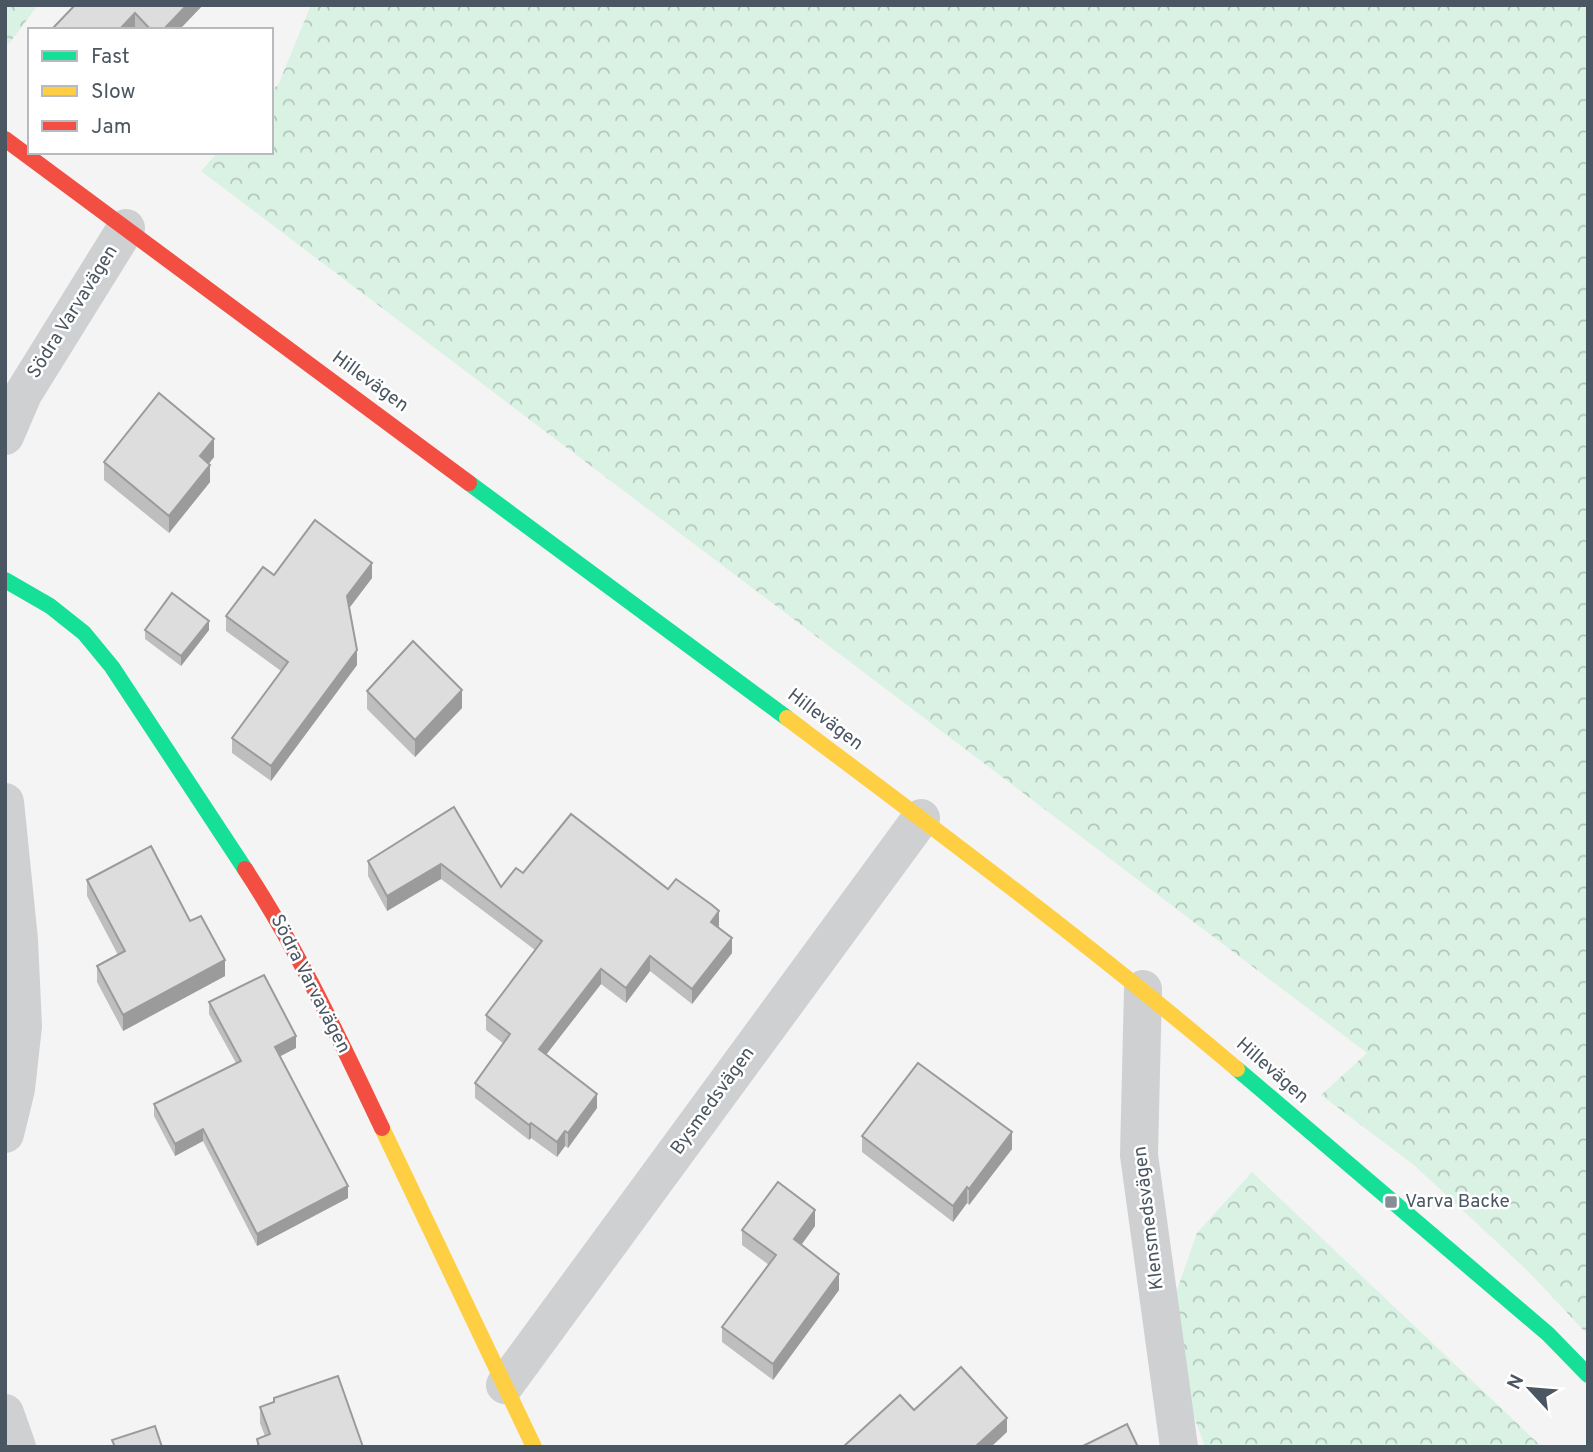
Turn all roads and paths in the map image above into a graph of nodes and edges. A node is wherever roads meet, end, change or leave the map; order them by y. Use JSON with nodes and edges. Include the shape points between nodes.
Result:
{"nodes":[{"id":1,"x":5,"y":139,"type":"edge"},
{"id":2,"x":126,"y":228,"type":"junction"},
{"id":3,"x":5,"y":436,"type":"edge"},
{"id":4,"x":5,"y":580,"type":"edge"},
{"id":5,"x":5,"y":802,"type":"edge"},
{"id":6,"x":921,"y":817,"type":"junction"},
{"id":7,"x":1143,"y":989,"type":"junction"},
{"id":8,"x":5,"y":1134,"type":"edge"},
{"id":9,"x":1588,"y":1375,"type":"edge"},
{"id":10,"x":505,"y":1385,"type":"junction"},
{"id":11,"x":5,"y":1413,"type":"edge"},
{"id":12,"x":17,"y":1447,"type":"edge"},
{"id":13,"x":534,"y":1447,"type":"edge"},
{"id":14,"x":1179,"y":1447,"type":"edge"}],
"edges":[{"from":1,"to":2,"type":"street","name":"Hillevägen"},
{"from":2,"to":3,"type":"street","name":"Södra Varvavägen","via":[[23,394]]},
{"from":2,"to":6,"type":"street","name":"Hillevägen"},
{"from":4,"to":10,"type":"street","name":"Södra Varvavägen","via":[[84,633],[112,667],[277,917]]},
{"from":5,"to":8,"type":"street","via":[[23,1026]]},
{"from":6,"to":7,"type":"street","name":"Hillevägen"},
{"from":6,"to":10,"type":"street","name":"Bysmedsvägen"},
{"from":7,"to":9,"type":"street","name":"Hillevägen","via":[[1548,1334]]},
{"from":7,"to":14,"type":"street","name":"Klensmedsvägen","via":[[1139,1155]]},
{"from":10,"to":13,"type":"street","name":"Södra Varvavägen"},
{"from":11,"to":12,"type":"street"}]}
